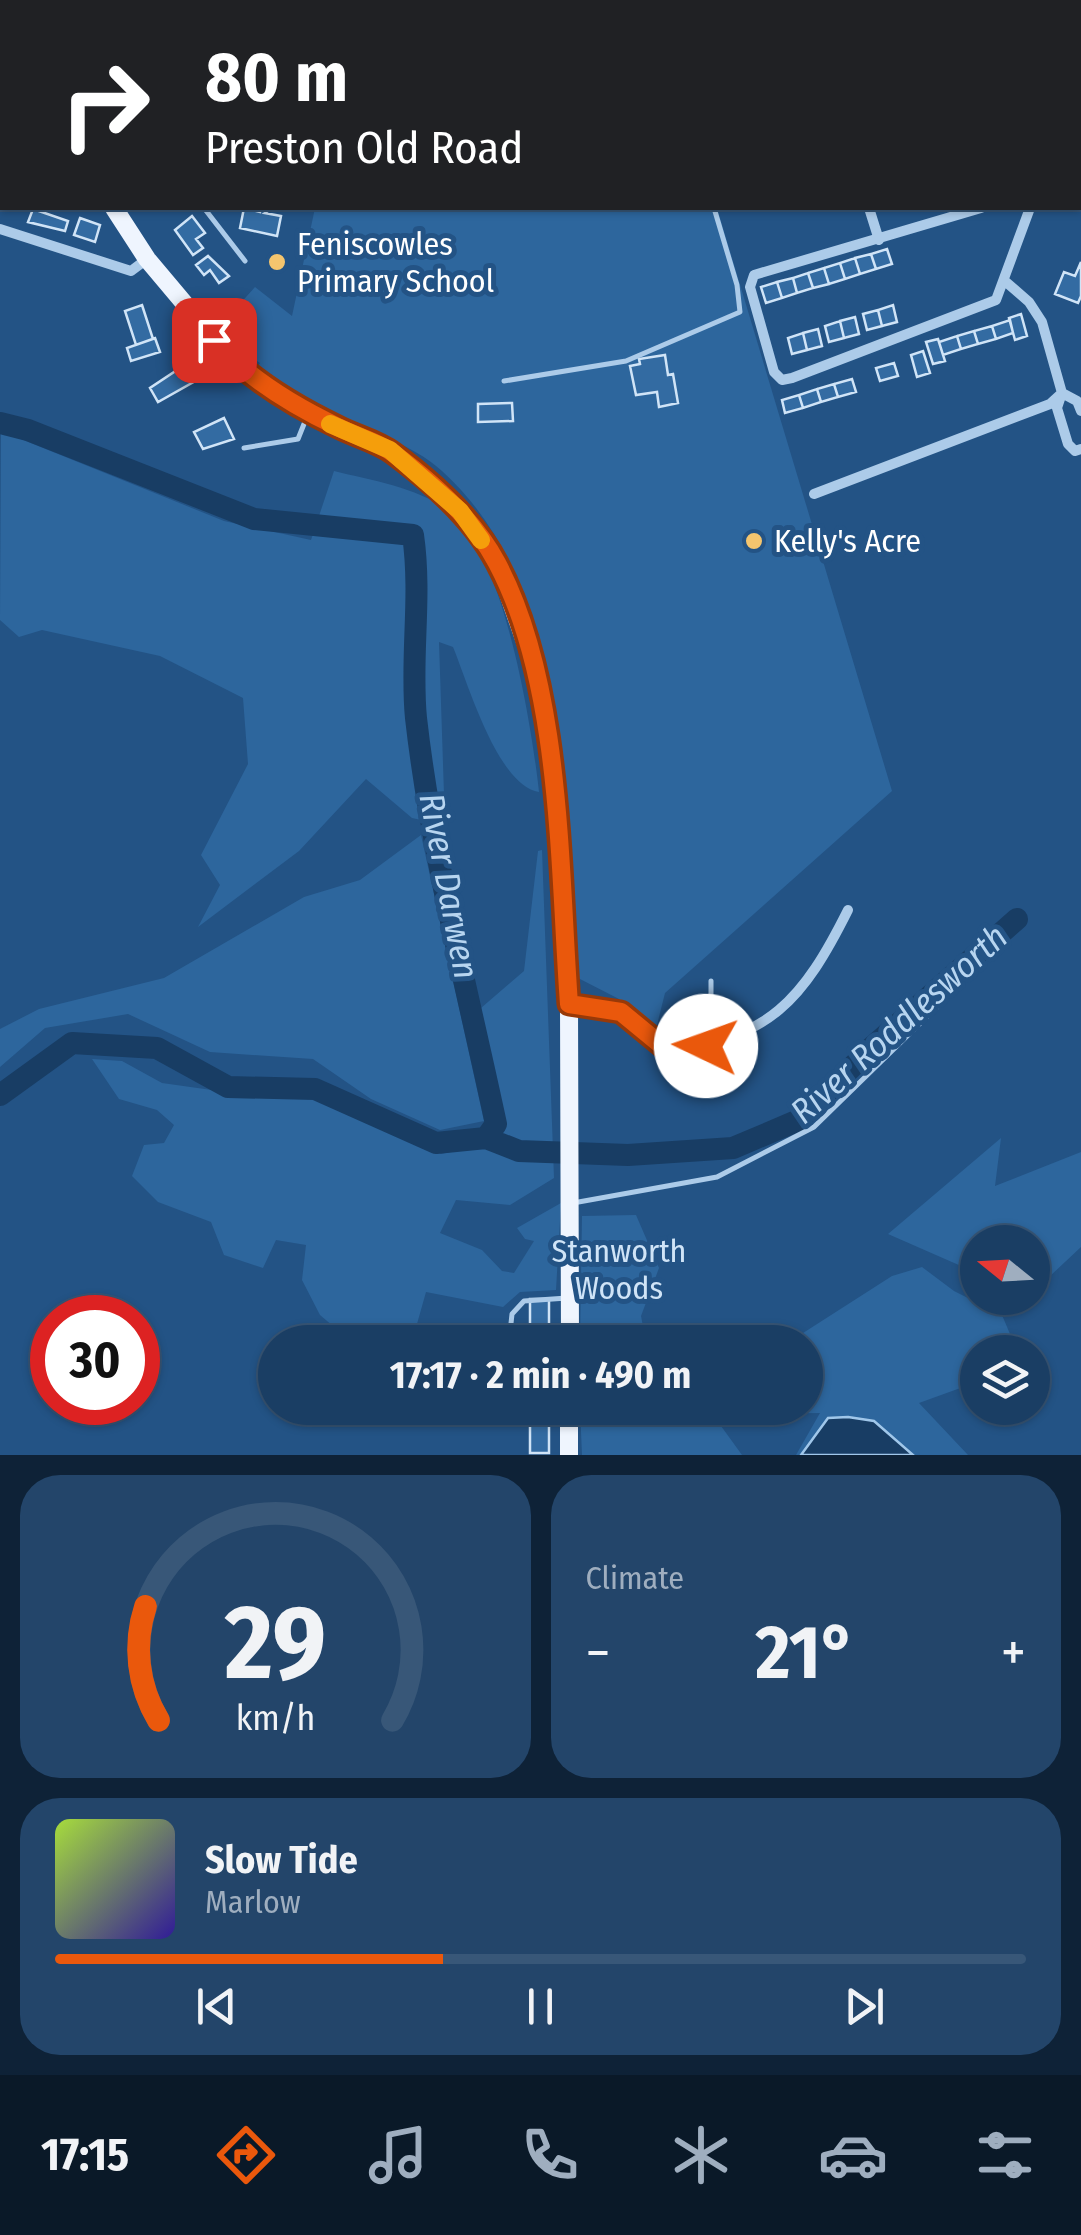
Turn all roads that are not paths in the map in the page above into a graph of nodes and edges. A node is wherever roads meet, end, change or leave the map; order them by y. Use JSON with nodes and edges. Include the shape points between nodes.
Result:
{"nodes":[{"id":1,"x":115,"y":210,"type":"edge"},
{"id":2,"x":206,"y":210,"type":"edge"},
{"id":3,"x":715,"y":210,"type":"edge"},
{"id":4,"x":871,"y":210,"type":"edge"},
{"id":5,"x":975,"y":210,"type":"edge"},
{"id":6,"x":1029,"y":210,"type":"edge"},
{"id":7,"x":0,"y":229,"type":"edge"},
{"id":8,"x":879,"y":240,"type":"junction"},
{"id":9,"x":147,"y":259,"type":"junction"},
{"id":10,"x":246,"y":261,"type":"dead end"},
{"id":11,"x":1006,"y":282,"type":"junction"},
{"id":12,"x":504,"y":381,"type":"dead end"},
{"id":13,"x":1062,"y":392,"type":"junction"},
{"id":14,"x":1081,"y":411,"type":"edge"},
{"id":15,"x":309,"y":412,"type":"junction"},
{"id":16,"x":244,"y":448,"type":"dead end"},
{"id":17,"x":1081,"y":449,"type":"edge"},
{"id":18,"x":814,"y":494,"type":"dead end"},
{"id":19,"x":848,"y":910,"type":"dead end"},
{"id":20,"x":711,"y":981,"type":"dead end"},
{"id":21,"x":942,"y":1002,"type":"dead end"},
{"id":22,"x":569,"y":1004,"type":"junction"},
{"id":23,"x":720,"y":1041,"type":"junction"},
{"id":24,"x":570,"y":1204,"type":"junction"},
{"id":25,"x":570,"y":1298,"type":"junction"},
{"id":26,"x":511,"y":1325,"type":"edge"},
{"id":27,"x":570,"y":1325,"type":"edge"},
{"id":28,"x":568,"y":1425,"type":"edge"},
{"id":29,"x":566,"y":1453,"type":"edge"}],
"edges":[{"from":1,"to":9,"type":"main road"},
{"from":2,"to":10,"type":"lane"},
{"from":3,"to":12,"type":"lane","via":[[740,312],[626,361]]},
{"from":4,"to":8,"type":"street"},
{"from":5,"to":8,"type":"street"},
{"from":6,"to":11,"type":"street"},
{"from":7,"to":9,"type":"street","via":[[131,271]]},
{"from":8,"to":11,"type":"street","via":[[754,275],[750,287],[782,380],[996,300]]},
{"from":9,"to":15,"type":"main road","via":[[237,366]]},
{"from":11,"to":13,"type":"street","via":[[1042,322]]},
{"from":13,"to":14,"type":"street"},
{"from":13,"to":17,"type":"street","via":[[1057,408],[1068,444]]},
{"from":13,"to":18,"type":"street","via":[[1050,404]]},
{"from":15,"to":16,"type":"lane","via":[[298,439]]},
{"from":15,"to":22,"type":"main road","via":[[390,450],[460,511],[497,562],[534,667],[551,763]]},
{"from":19,"to":23,"type":"street","via":[[820,967],[776,1015]]},
{"from":20,"to":23,"type":"lane"},
{"from":21,"to":24,"type":"lane","via":[[814,1127],[717,1177]]},
{"from":22,"to":23,"type":"street","via":[[621,1012],[666,1049]]},
{"from":22,"to":24,"type":"main road"},
{"from":24,"to":25,"type":"main road"},
{"from":25,"to":26,"type":"lane","via":[[524,1301]]},
{"from":25,"to":27,"type":"main road"},
{"from":28,"to":29,"type":"main road"}]}
